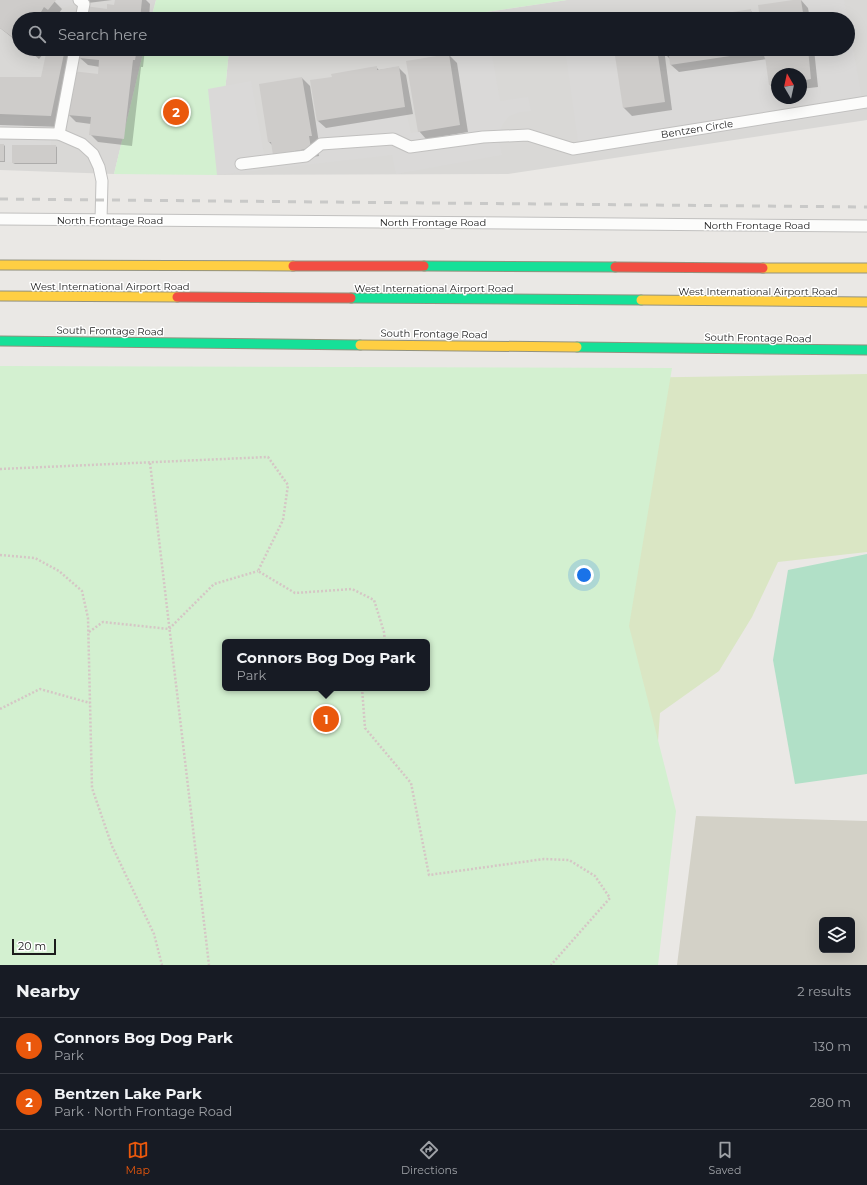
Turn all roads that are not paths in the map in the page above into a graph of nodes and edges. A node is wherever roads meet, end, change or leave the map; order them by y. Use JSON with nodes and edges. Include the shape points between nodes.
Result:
{"nodes":[{"id":1,"x":79,"y":0,"type":"edge"},
{"id":2,"x":82,"y":12,"type":"edge"},
{"id":3,"x":74,"y":56,"type":"edge"},
{"id":4,"x":867,"y":102,"type":"edge"},
{"id":5,"x":0,"y":133,"type":"edge"},
{"id":6,"x":59,"y":134,"type":"junction"},
{"id":7,"x":241,"y":164,"type":"dead end"},
{"id":8,"x":0,"y":219,"type":"edge"},
{"id":9,"x":101,"y":220,"type":"junction"},
{"id":10,"x":867,"y":226,"type":"edge"},
{"id":11,"x":0,"y":265,"type":"edge"},
{"id":12,"x":867,"y":268,"type":"edge"},
{"id":13,"x":0,"y":296,"type":"edge"},
{"id":14,"x":867,"y":302,"type":"edge"},
{"id":15,"x":0,"y":341,"type":"edge"},
{"id":16,"x":867,"y":350,"type":"edge"}],
"edges":[{"from":1,"to":2,"type":"street","via":[[84,4]]},
{"from":3,"to":6,"type":"street"},
{"from":4,"to":7,"type":"street","name":"Bentzen Circle","via":[[573,149],[528,135],[482,137],[410,147],[393,139],[321,144],[306,156]]},
{"from":5,"to":6,"type":"street"},
{"from":6,"to":9,"type":"street","via":[[82,144],[93,154],[99,166],[102,181]]},
{"from":8,"to":9,"type":"street","name":"North Frontage Road"},
{"from":9,"to":10,"type":"street","name":"North Frontage Road"},
{"from":11,"to":12,"type":"main road","name":"West International Airport Road"},
{"from":13,"to":14,"type":"main road","name":"West International Airport Road"},
{"from":15,"to":16,"type":"main road","name":"South Frontage Road"}]}
